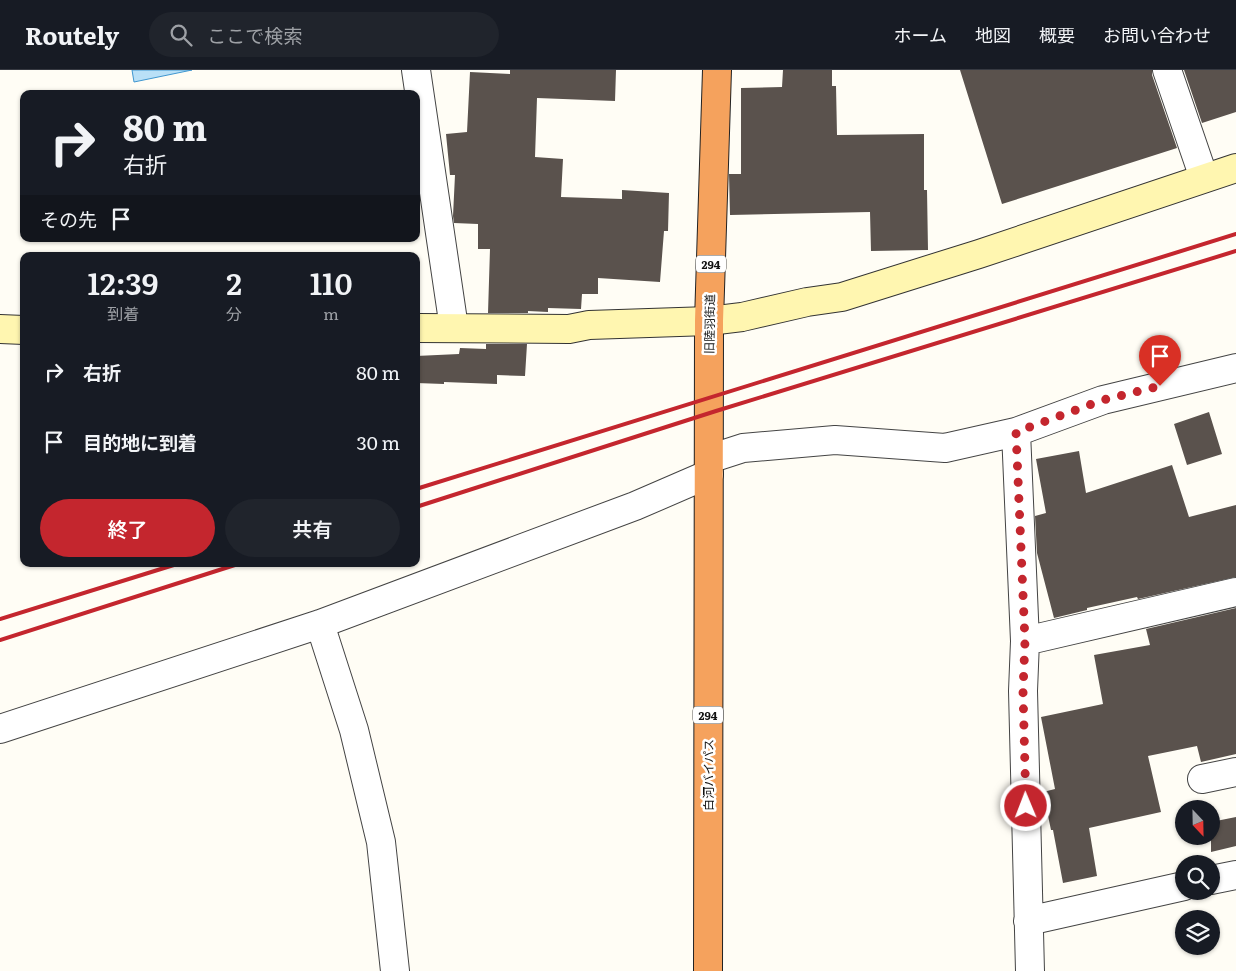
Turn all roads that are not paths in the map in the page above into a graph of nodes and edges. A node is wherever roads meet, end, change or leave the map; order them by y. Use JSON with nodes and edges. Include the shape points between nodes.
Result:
{"nodes":[{"id":1,"x":416,"y":70,"type":"edge"},
{"id":2,"x":717,"y":70,"type":"edge"},
{"id":3,"x":1167,"y":70,"type":"edge"},
{"id":4,"x":419,"y":90,"type":"edge"},
{"id":5,"x":420,"y":97,"type":"edge"},
{"id":6,"x":1236,"y":168,"type":"edge"},
{"id":7,"x":1204,"y":178,"type":"junction"},
{"id":8,"x":709,"y":321,"type":"junction"},
{"id":9,"x":420,"y":328,"type":"edge"},
{"id":10,"x":454,"y":328,"type":"junction"},
{"id":11,"x":0,"y":329,"type":"edge"},
{"id":12,"x":20,"y":330,"type":"edge"},
{"id":13,"x":1236,"y":368,"type":"edge"},
{"id":14,"x":1016,"y":432,"type":"junction"},
{"id":15,"x":709,"y":466,"type":"junction"},
{"id":16,"x":1236,"y":592,"type":"edge"},
{"id":17,"x":320,"y":624,"type":"junction"},
{"id":18,"x":1025,"y":641,"type":"junction"},
{"id":19,"x":0,"y":729,"type":"edge"},
{"id":20,"x":1236,"y":772,"type":"edge"},
{"id":21,"x":1202,"y":780,"type":"dead end"},
{"id":22,"x":1236,"y":874,"type":"edge"},
{"id":23,"x":1220,"y":878,"type":"edge"},
{"id":24,"x":1175,"y":888,"type":"edge"},
{"id":25,"x":1028,"y":921,"type":"junction"},
{"id":26,"x":395,"y":971,"type":"edge"},
{"id":27,"x":708,"y":971,"type":"edge"},
{"id":28,"x":1030,"y":971,"type":"edge"}],
"edges":[{"from":1,"to":4,"type":"street"},
{"from":2,"to":8,"type":"highway","name":"旧陸羽街道","number":"294"},
{"from":3,"to":7,"type":"street"},
{"from":5,"to":10,"type":"street"},
{"from":6,"to":7,"type":"street"},
{"from":7,"to":8,"type":"street","via":[[842,297]]},
{"from":8,"to":10,"type":"street","via":[[589,325],[570,329]]},
{"from":8,"to":15,"type":"highway","name":"旧陸羽街道","number":"294"},
{"from":9,"to":10,"type":"street"},
{"from":11,"to":12,"type":"street"},
{"from":13,"to":14,"type":"street","via":[[1103,400]]},
{"from":14,"to":15,"type":"street","via":[[945,448],[835,440],[743,448]]},
{"from":14,"to":18,"type":"street"},
{"from":15,"to":17,"type":"street","via":[[635,506]]},
{"from":15,"to":27,"type":"highway","name":"白河バイパス","number":"294"},
{"from":16,"to":18,"type":"street"},
{"from":17,"to":19,"type":"street"},
{"from":17,"to":26,"type":"street","via":[[354,730],[381,842]]},
{"from":18,"to":25,"type":"street","via":[[1023,691]]},
{"from":20,"to":21,"type":"street"},
{"from":22,"to":23,"type":"street"},
{"from":24,"to":25,"type":"street"},
{"from":25,"to":28,"type":"street"}]}
